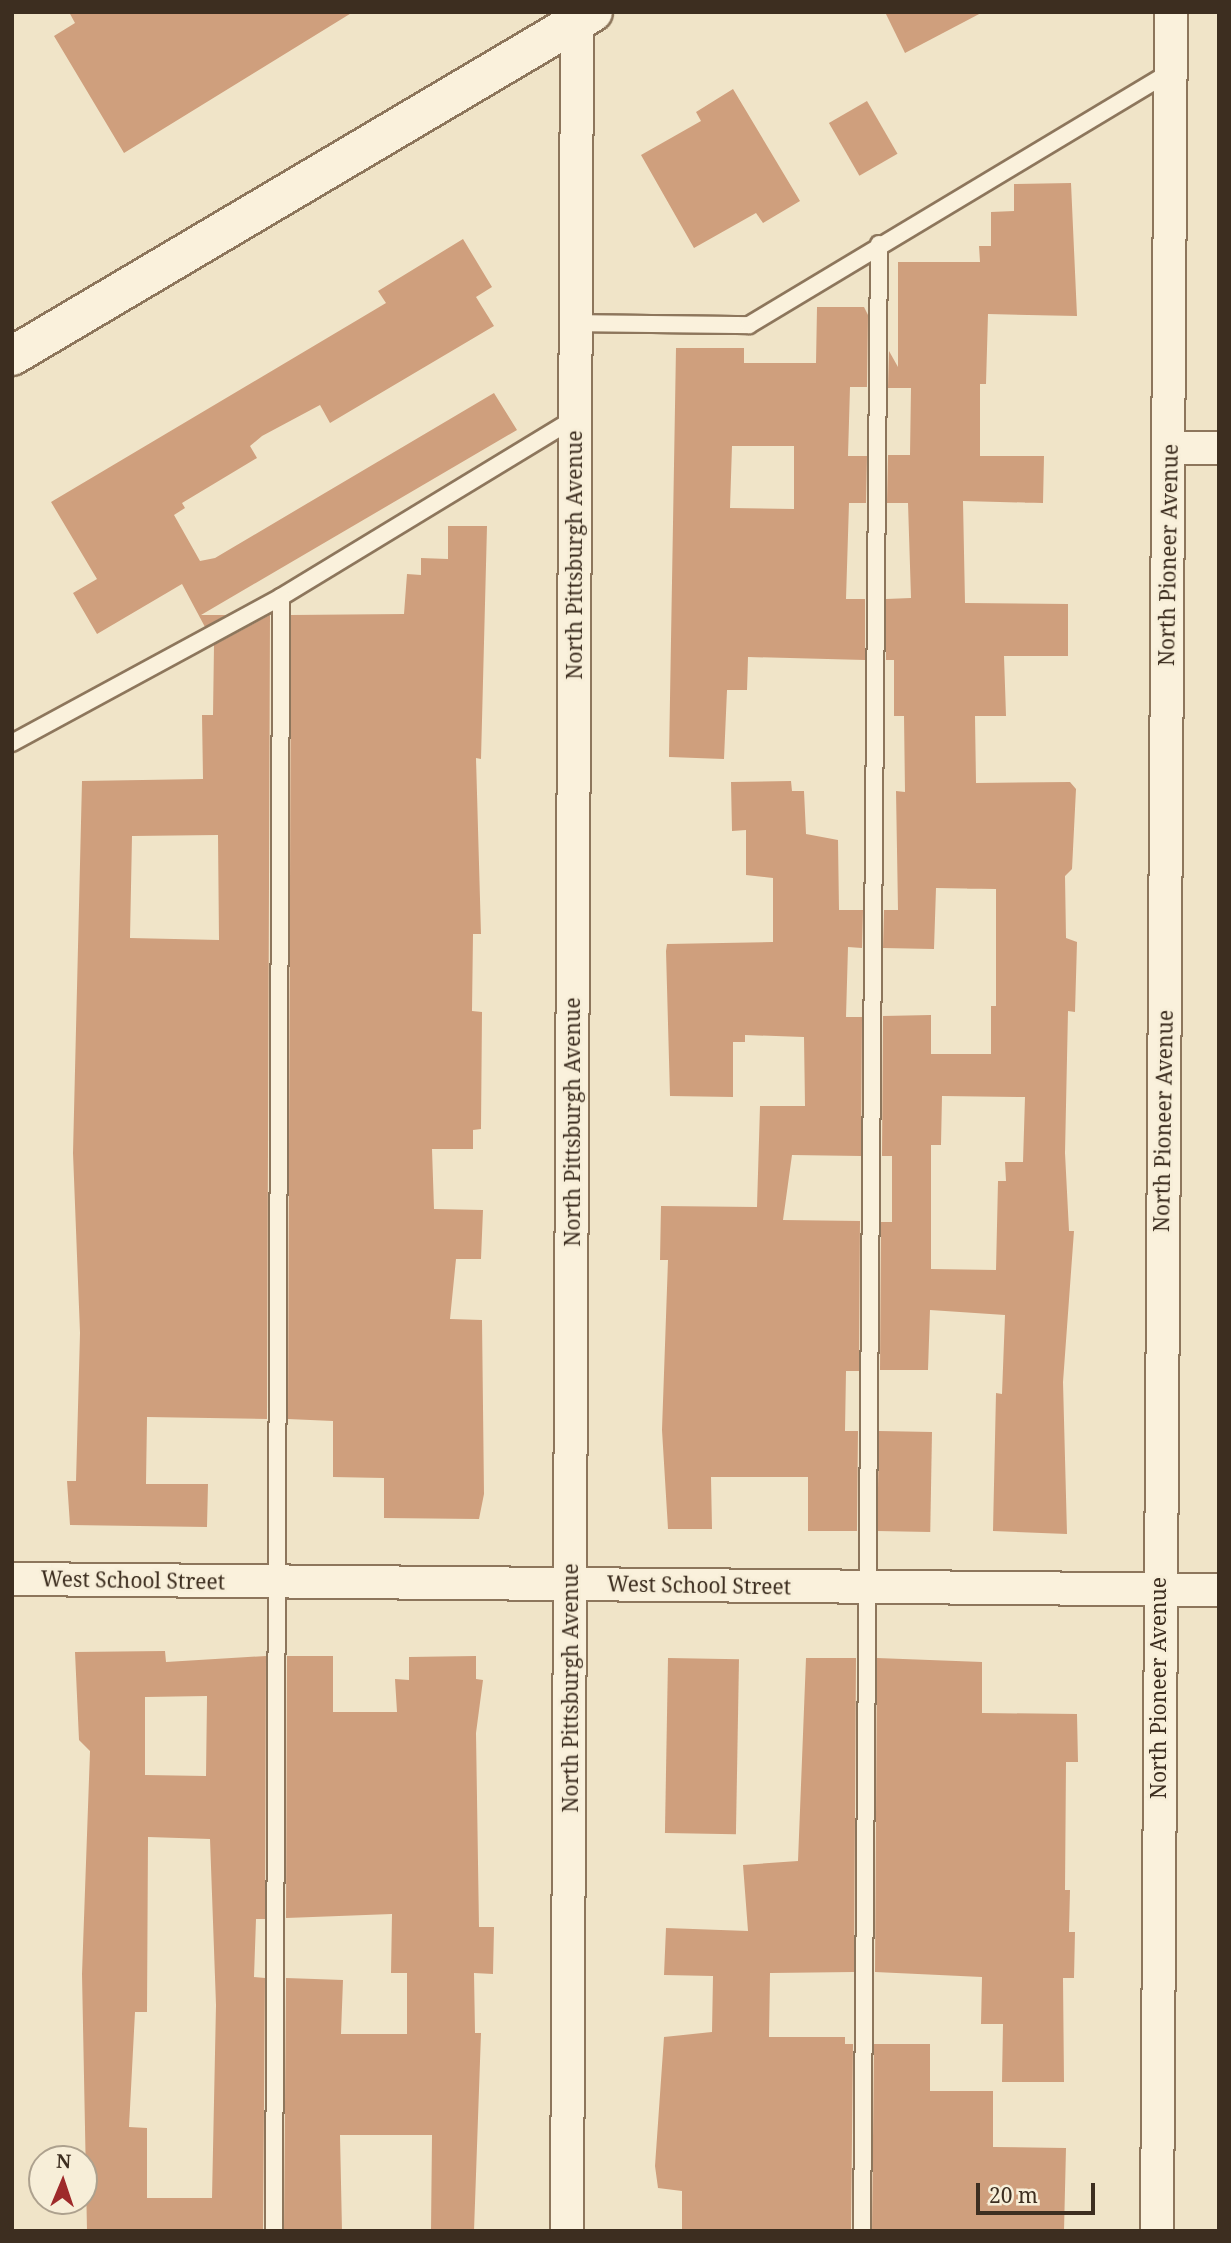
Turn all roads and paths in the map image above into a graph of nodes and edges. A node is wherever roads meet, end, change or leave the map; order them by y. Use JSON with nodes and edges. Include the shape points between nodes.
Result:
{"nodes":[{"id":1,"x":1171,"y":12,"type":"edge"},
{"id":2,"x":582,"y":15,"type":"edge"},
{"id":3,"x":1170,"y":72,"type":"junction"},
{"id":4,"x":879,"y":243,"type":"junction"},
{"id":5,"x":575,"y":323,"type":"junction"},
{"id":6,"x":12,"y":356,"type":"edge"},
{"id":7,"x":575,"y":418,"type":"junction"},
{"id":8,"x":1169,"y":448,"type":"junction"},
{"id":9,"x":1219,"y":448,"type":"edge"},
{"id":10,"x":281,"y":597,"type":"junction"},
{"id":11,"x":12,"y":743,"type":"edge"},
{"id":12,"x":12,"y":1579,"type":"edge"},
{"id":13,"x":276,"y":1581,"type":"junction"},
{"id":14,"x":570,"y":1584,"type":"junction"},
{"id":15,"x":866,"y":1587,"type":"junction"},
{"id":16,"x":1158,"y":1590,"type":"junction"},
{"id":17,"x":1219,"y":1590,"type":"edge"},
{"id":18,"x":274,"y":2231,"type":"edge"},
{"id":19,"x":567,"y":2231,"type":"edge"},
{"id":20,"x":862,"y":2231,"type":"edge"},
{"id":21,"x":1157,"y":2231,"type":"edge"}],
"edges":[{"from":1,"to":3,"type":"street","name":"North Pioneer Avenue"},
{"from":2,"to":5,"type":"street","name":"North Pittsburgh Avenue"},
{"from":2,"to":6,"type":"main road"},
{"from":3,"to":4,"type":"lane"},
{"from":3,"to":8,"type":"street","name":"North Pioneer Avenue"},
{"from":4,"to":5,"type":"lane","via":[[749,325]]},
{"from":4,"to":15,"type":"lane"},
{"from":5,"to":7,"type":"street","name":"North Pittsburgh Avenue"},
{"from":7,"to":10,"type":"lane"},
{"from":7,"to":14,"type":"street","name":"North Pittsburgh Avenue"},
{"from":8,"to":9,"type":"street"},
{"from":8,"to":16,"type":"street","name":"North Pioneer Avenue"},
{"from":10,"to":11,"type":"lane"},
{"from":10,"to":13,"type":"lane"},
{"from":12,"to":13,"type":"street","name":"West School Street"},
{"from":13,"to":14,"type":"street","name":"West School Street"},
{"from":13,"to":18,"type":"lane"},
{"from":14,"to":15,"type":"street","name":"West School Street"},
{"from":14,"to":19,"type":"street","name":"North Pittsburgh Avenue"},
{"from":15,"to":16,"type":"street","name":"West School Street"},
{"from":15,"to":20,"type":"lane"},
{"from":16,"to":17,"type":"street","name":"West School Street"},
{"from":16,"to":21,"type":"street","name":"North Pioneer Avenue"}]}
